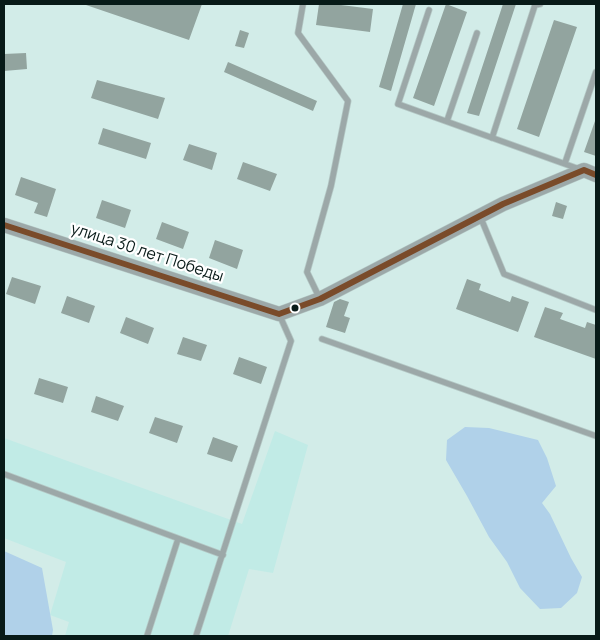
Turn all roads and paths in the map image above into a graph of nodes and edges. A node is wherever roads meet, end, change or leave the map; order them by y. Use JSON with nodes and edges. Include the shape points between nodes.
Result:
{"nodes":[{"id":1,"x":303,"y":4,"type":"edge"},
{"id":2,"x":540,"y":4,"type":"edge"},
{"id":3,"x":429,"y":10,"type":"dead end"},
{"id":4,"x":477,"y":33,"type":"dead end"},
{"id":5,"x":596,"y":72,"type":"edge"},
{"id":6,"x":447,"y":121,"type":"junction"},
{"id":7,"x":492,"y":138,"type":"junction"},
{"id":8,"x":564,"y":163,"type":"junction"},
{"id":9,"x":590,"y":172,"type":"edge"},
{"id":10,"x":480,"y":216,"type":"junction"},
{"id":11,"x":4,"y":225,"type":"edge"},
{"id":12,"x":320,"y":299,"type":"junction"},
{"id":13,"x":596,"y":310,"type":"edge"},
{"id":14,"x":279,"y":314,"type":"junction"},
{"id":15,"x":322,"y":339,"type":"dead end"},
{"id":16,"x":596,"y":436,"type":"edge"},
{"id":17,"x":4,"y":474,"type":"edge"},
{"id":18,"x":178,"y":539,"type":"junction"},
{"id":19,"x":223,"y":555,"type":"junction"},
{"id":20,"x":147,"y":636,"type":"edge"},
{"id":21,"x":196,"y":636,"type":"edge"}],
"edges":[{"from":1,"to":12,"type":"lane","via":[[298,33],[348,101],[331,186],[307,272]]},
{"from":2,"to":7,"type":"lane","via":[[535,5]]},
{"from":3,"to":6,"type":"lane","via":[[398,104]]},
{"from":4,"to":6,"type":"lane"},
{"from":5,"to":8,"type":"lane"},
{"from":6,"to":7,"type":"lane"},
{"from":7,"to":8,"type":"lane"},
{"from":8,"to":9,"type":"lane"},
{"from":9,"to":10,"type":"street","via":[[503,204]]},
{"from":10,"to":12,"type":"street"},
{"from":10,"to":13,"type":"lane","via":[[504,274]]},
{"from":11,"to":14,"type":"street","name":"улица 30 лет Победы"},
{"from":12,"to":14,"type":"street"},
{"from":14,"to":19,"type":"lane","via":[[291,341]]},
{"from":15,"to":16,"type":"lane"},
{"from":17,"to":18,"type":"lane"},
{"from":18,"to":19,"type":"lane"},
{"from":18,"to":20,"type":"lane"},
{"from":19,"to":21,"type":"lane"}]}
